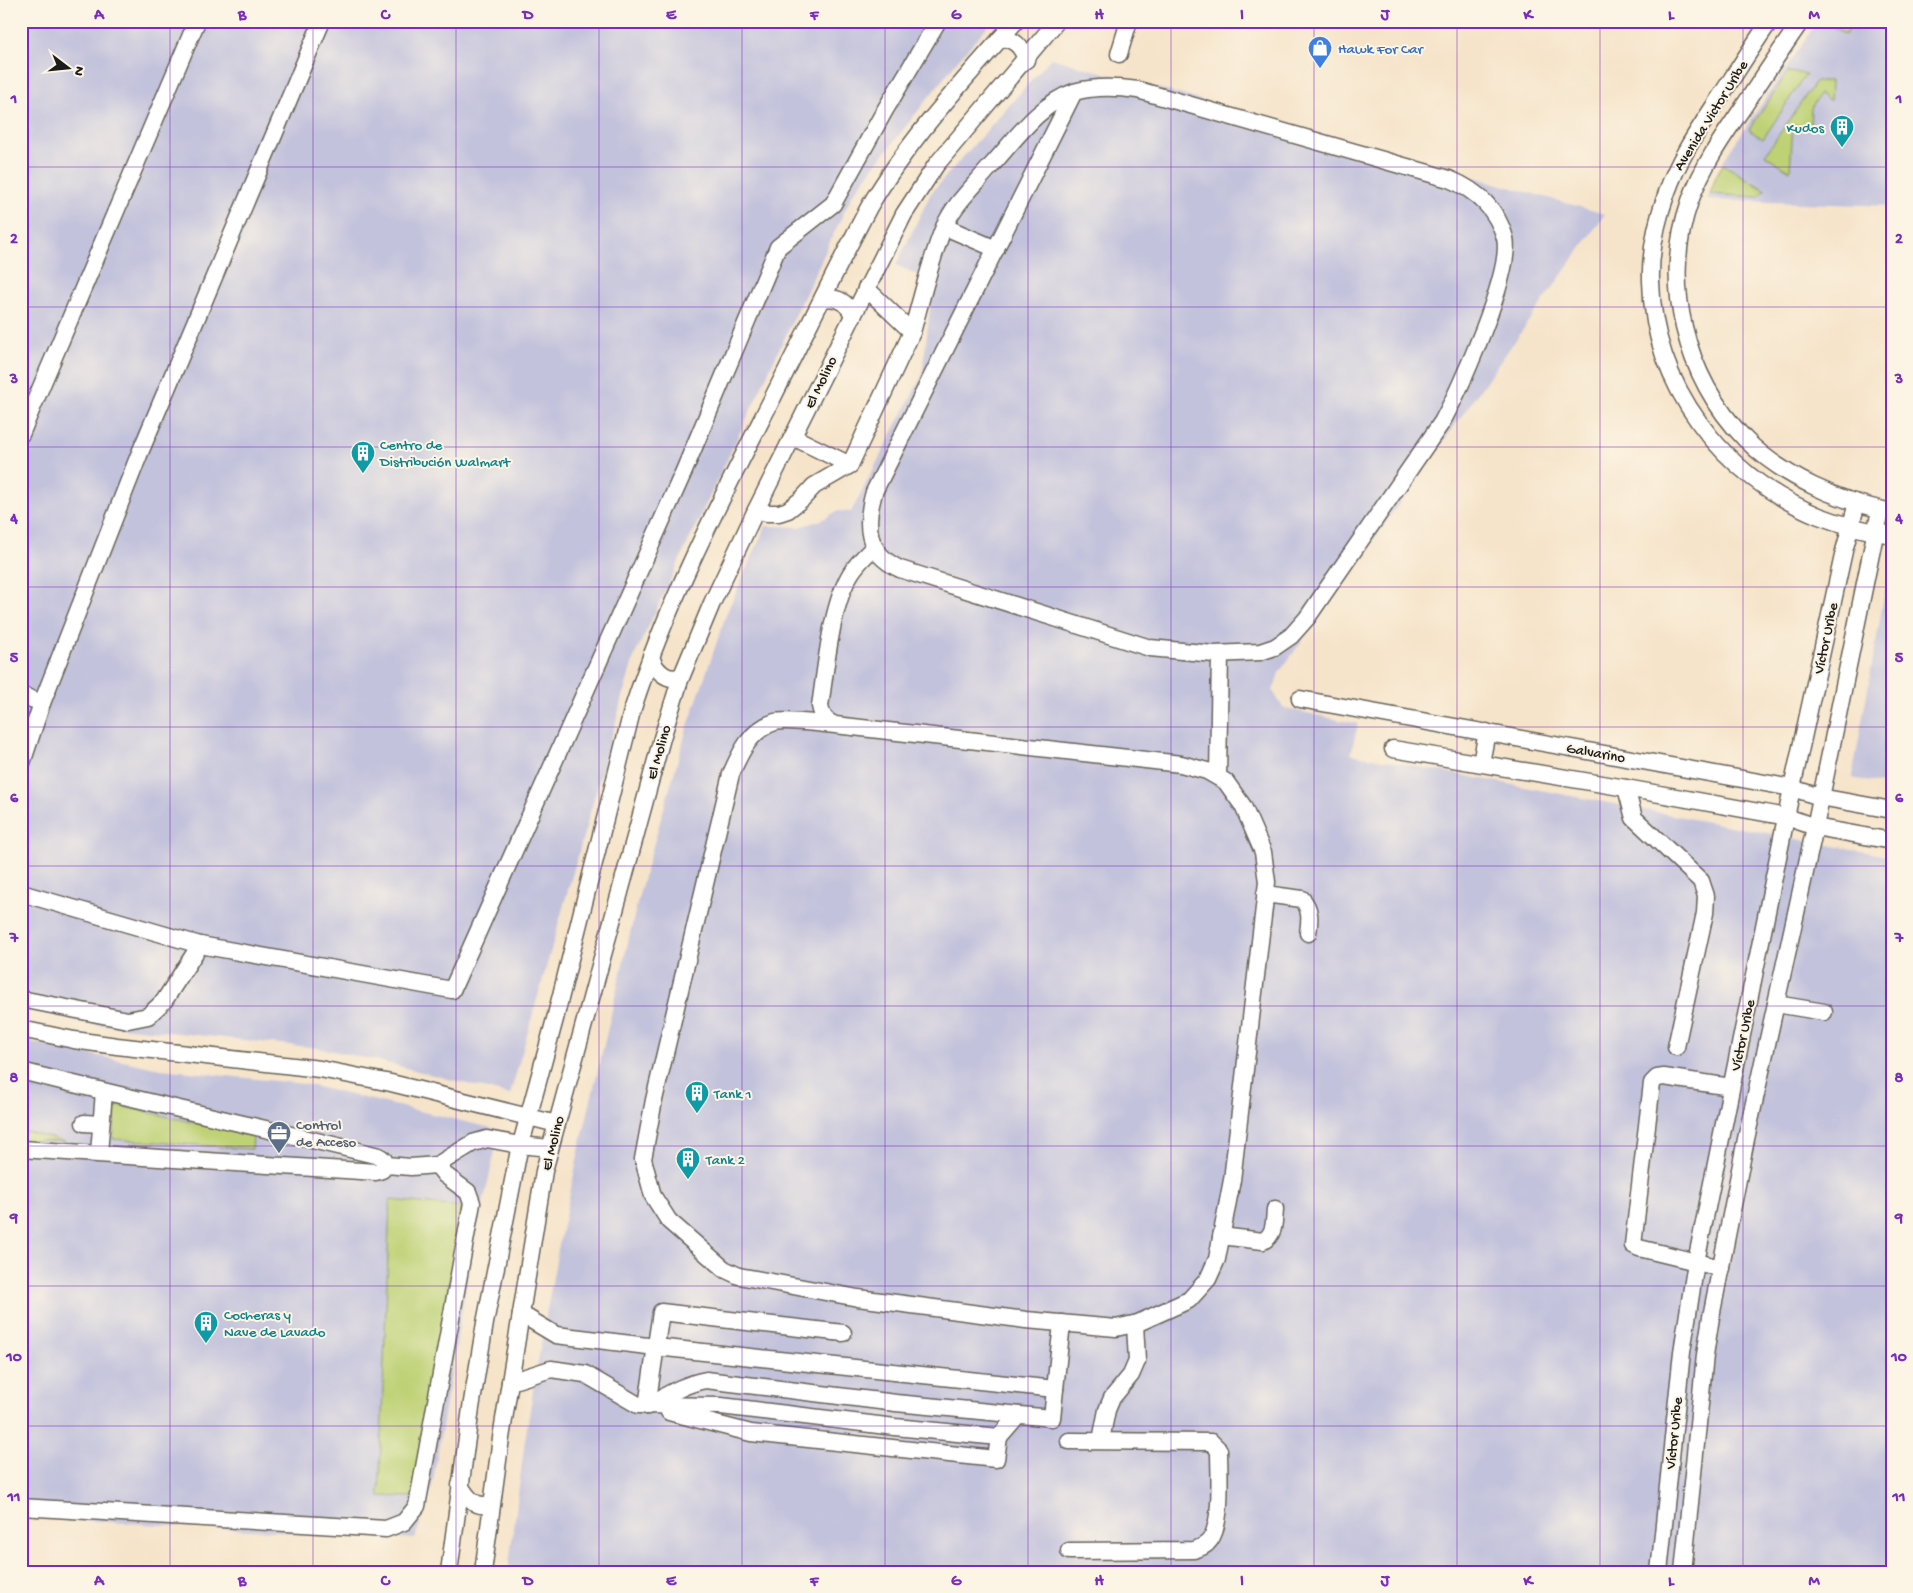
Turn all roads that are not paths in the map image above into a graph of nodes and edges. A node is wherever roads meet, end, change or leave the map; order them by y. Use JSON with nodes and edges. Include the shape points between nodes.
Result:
{"nodes":[{"id":1,"x":198,"y":21,"type":"edge"},
{"id":2,"x":322,"y":21,"type":"edge"},
{"id":3,"x":938,"y":21,"type":"edge"},
{"id":4,"x":1016,"y":21,"type":"edge"},
{"id":5,"x":1057,"y":21,"type":"edge"},
{"id":6,"x":1129,"y":21,"type":"edge"},
{"id":7,"x":1770,"y":21,"type":"edge"},
{"id":8,"x":1801,"y":21,"type":"edge"},
{"id":9,"x":1001,"y":38,"type":"junction"},
{"id":10,"x":1120,"y":54,"type":"dead end"},
{"id":11,"x":1026,"y":60,"type":"junction"},
{"id":12,"x":1074,"y":92,"type":"junction"},
{"id":13,"x":944,"y":227,"type":"junction"},
{"id":14,"x":996,"y":249,"type":"junction"},
{"id":15,"x":866,"y":288,"type":"junction"},
{"id":16,"x":823,"y":298,"type":"junction"},
{"id":17,"x":853,"y":315,"type":"junction"},
{"id":18,"x":912,"y":332,"type":"junction"},
{"id":19,"x":21,"y":434,"type":"edge"},
{"id":20,"x":793,"y":437,"type":"junction"},
{"id":21,"x":850,"y":465,"type":"junction"},
{"id":22,"x":1857,"y":503,"type":"junction"},
{"id":23,"x":756,"y":510,"type":"junction"},
{"id":24,"x":1886,"y":511,"type":"edge"},
{"id":25,"x":1850,"y":526,"type":"junction"},
{"id":26,"x":1876,"y":532,"type":"junction"},
{"id":27,"x":1892,"y":535,"type":"edge"},
{"id":28,"x":874,"y":547,"type":"junction"},
{"id":29,"x":1220,"y":654,"type":"junction"},
{"id":30,"x":651,"y":656,"type":"junction"},
{"id":31,"x":681,"y":676,"type":"junction"},
{"id":32,"x":21,"y":695,"type":"edge"},
{"id":33,"x":1300,"y":699,"type":"dead end"},
{"id":34,"x":42,"y":703,"type":"junction"},
{"id":35,"x":834,"y":725,"type":"junction"},
{"id":36,"x":1487,"y":732,"type":"junction"},
{"id":37,"x":1393,"y":748,"type":"dead end"},
{"id":38,"x":1481,"y":763,"type":"junction"},
{"id":39,"x":21,"y":766,"type":"edge"},
{"id":40,"x":1218,"y":777,"type":"junction"},
{"id":41,"x":1626,"y":788,"type":"junction"},
{"id":42,"x":1792,"y":788,"type":"junction"},
{"id":43,"x":1820,"y":797,"type":"junction"},
{"id":44,"x":1892,"y":810,"type":"edge"},
{"id":45,"x":1787,"y":817,"type":"junction"},
{"id":46,"x":1815,"y":827,"type":"junction"},
{"id":47,"x":1892,"y":841,"type":"edge"},
{"id":48,"x":21,"y":893,"type":"edge"},
{"id":49,"x":1265,"y":894,"type":"junction"},
{"id":50,"x":1308,"y":933,"type":"dead end"},
{"id":51,"x":200,"y":945,"type":"junction"},
{"id":52,"x":21,"y":999,"type":"edge"},
{"id":53,"x":1776,"y":1004,"type":"junction"},
{"id":54,"x":1824,"y":1012,"type":"dead end"},
{"id":55,"x":21,"y":1028,"type":"edge"},
{"id":56,"x":1676,"y":1047,"type":"dead end"},
{"id":57,"x":21,"y":1071,"type":"edge"},
{"id":58,"x":1730,"y":1087,"type":"junction"},
{"id":59,"x":104,"y":1092,"type":"junction"},
{"id":60,"x":528,"y":1117,"type":"junction"},
{"id":61,"x":84,"y":1123,"type":"dead end"},
{"id":62,"x":101,"y":1124,"type":"junction"},
{"id":63,"x":557,"y":1124,"type":"junction"},
{"id":64,"x":520,"y":1145,"type":"junction"},
{"id":65,"x":550,"y":1148,"type":"junction"},
{"id":66,"x":21,"y":1149,"type":"edge"},
{"id":67,"x":99,"y":1153,"type":"junction"},
{"id":68,"x":386,"y":1165,"type":"junction"},
{"id":69,"x":437,"y":1165,"type":"junction"},
{"id":70,"x":1276,"y":1209,"type":"dead end"},
{"id":71,"x":1221,"y":1236,"type":"junction"},
{"id":72,"x":1696,"y":1262,"type":"junction"},
{"id":73,"x":1721,"y":1268,"type":"junction"},
{"id":74,"x":521,"y":1314,"type":"junction"},
{"id":75,"x":1062,"y":1323,"type":"junction"},
{"id":76,"x":1136,"y":1324,"type":"junction"},
{"id":77,"x":843,"y":1333,"type":"dead end"},
{"id":78,"x":656,"y":1347,"type":"junction"},
{"id":79,"x":510,"y":1382,"type":"junction"},
{"id":80,"x":1055,"y":1389,"type":"junction"},
{"id":81,"x":647,"y":1406,"type":"junction"},
{"id":82,"x":1018,"y":1415,"type":"junction"},
{"id":83,"x":998,"y":1437,"type":"junction"},
{"id":84,"x":1101,"y":1440,"type":"junction"},
{"id":85,"x":1069,"y":1441,"type":"dead end"},
{"id":86,"x":460,"y":1484,"type":"junction"},
{"id":87,"x":492,"y":1502,"type":"junction"},
{"id":88,"x":21,"y":1507,"type":"edge"},
{"id":89,"x":1069,"y":1551,"type":"dead end"},
{"id":90,"x":449,"y":1572,"type":"edge"},
{"id":91,"x":483,"y":1572,"type":"edge"},
{"id":92,"x":1659,"y":1572,"type":"edge"},
{"id":93,"x":1683,"y":1572,"type":"edge"}],
"edges":[{"from":1,"to":19,"type":"street"},
{"from":2,"to":34,"type":"street","via":[[139,455]]},
{"from":3,"to":51,"type":"street","via":[[833,204],[778,247],[680,480],[452,990]]},
{"from":4,"to":9,"type":"street","name":"El Molino"},
{"from":5,"to":11,"type":"street","name":"El Molino"},
{"from":6,"to":10,"type":"street"},
{"from":7,"to":25,"type":"street","name":"Avenida Victor Uribe","via":[[1696,134],[1667,190],[1656,231],[1652,303],[1670,373],[1682,398],[1711,439],[1738,467],[1781,497],[1819,516]]},
{"from":8,"to":22,"type":"street","name":"Avenida Victor Uribe","via":[[1712,153],[1696,186],[1681,239],[1679,306],[1699,370],[1718,404],[1746,439],[1782,468],[1808,483]]},
{"from":9,"to":11,"type":"street","via":[[1018,44]]},
{"from":9,"to":16,"type":"street","name":"El Molino","via":[[919,134],[892,171],[869,207]]},
{"from":11,"to":15,"type":"street","name":"El Molino","via":[[955,141],[919,189]]},
{"from":12,"to":13,"type":"street","via":[[1057,100],[1033,120],[954,208]]},
{"from":12,"to":14,"type":"street"},
{"from":12,"to":29,"type":"street","via":[[1109,87],[1138,90],[1463,184],[1488,205],[1505,240],[1504,268],[1455,399],[1442,422],[1307,618],[1291,636],[1276,647],[1260,652]]},
{"from":13,"to":14,"type":"street"},
{"from":13,"to":18,"type":"street"},
{"from":14,"to":28,"type":"street","via":[[874,492],[868,524]]},
{"from":15,"to":17,"type":"street","name":"El Molino"},
{"from":15,"to":18,"type":"street"},
{"from":16,"to":17,"type":"street","via":[[840,300]]},
{"from":16,"to":30,"type":"street","name":"El Molino","via":[[698,549]]},
{"from":17,"to":20,"type":"street","name":"El Molino"},
{"from":18,"to":21,"type":"street"},
{"from":20,"to":21,"type":"street"},
{"from":20,"to":23,"type":"street","name":"El Molino"},
{"from":21,"to":23,"type":"street","via":[[814,486],[788,510],[767,514]]},
{"from":22,"to":24,"type":"street","name":"Avenida Victor Uribe"},
{"from":22,"to":25,"type":"street","name":"Víctor Uribe"},
{"from":23,"to":31,"type":"street","name":"El Molino"},
{"from":24,"to":26,"type":"street","name":"Víctor Uribe"},
{"from":25,"to":26,"type":"street","name":"Avenida Victor Uribe"},
{"from":25,"to":42,"type":"street","name":"Víctor Uribe"},
{"from":26,"to":27,"type":"street","name":"Avenida Victor Uribe"},
{"from":26,"to":43,"type":"street","name":"Víctor Uribe"},
{"from":28,"to":29,"type":"street","via":[[889,564],[900,569],[1150,648]]},
{"from":28,"to":35,"type":"street","via":[[850,573],[830,636],[820,706],[822,716]]},
{"from":29,"to":40,"type":"street"},
{"from":30,"to":31,"type":"street","via":[[655,668],[664,675]]},
{"from":30,"to":60,"type":"street","name":"El Molino","via":[[632,711]]},
{"from":31,"to":63,"type":"street","name":"El Molino"},
{"from":32,"to":34,"type":"street"},
{"from":33,"to":36,"type":"street","name":"Galvarino"},
{"from":34,"to":39,"type":"street"},
{"from":35,"to":40,"type":"street","via":[[1181,764]]},
{"from":35,"to":75,"type":"street","via":[[777,721],[761,729],[741,749],[731,774],[643,1159],[653,1196],[669,1221],[724,1269],[739,1276],[858,1298]]},
{"from":36,"to":38,"type":"street"},
{"from":36,"to":42,"type":"street","name":"Galvarino"},
{"from":37,"to":38,"type":"street","name":"Galvarino"},
{"from":38,"to":41,"type":"street","name":"Galvarino"},
{"from":40,"to":49,"type":"street","via":[[1226,782],[1243,806],[1263,852],[1267,882]]},
{"from":41,"to":45,"type":"street","name":"Galvarino"},
{"from":41,"to":56,"type":"street","via":[[1634,818],[1701,881],[1706,896]]},
{"from":42,"to":43,"type":"street","name":"Galvarino"},
{"from":42,"to":45,"type":"street","name":"Víctor Uribe"},
{"from":43,"to":44,"type":"street","name":"Galvarino"},
{"from":43,"to":46,"type":"street","name":"Víctor Uribe"},
{"from":45,"to":46,"type":"street","name":"Galvarino"},
{"from":45,"to":58,"type":"street","name":"Víctor Uribe"},
{"from":46,"to":47,"type":"street","name":"Galvarino"},
{"from":46,"to":53,"type":"street","name":"Víctor Uribe"},
{"from":48,"to":51,"type":"street"},
{"from":49,"to":50,"type":"street","via":[[1302,899],[1308,905]]},
{"from":49,"to":71,"type":"street","via":[[1232,1180]]},
{"from":51,"to":52,"type":"street","via":[[164,1001],[148,1016],[128,1020]]},
{"from":53,"to":54,"type":"street"},
{"from":53,"to":73,"type":"street","name":"Víctor Uribe"},
{"from":55,"to":60,"type":"street","via":[[108,1045],[320,1069]]},
{"from":57,"to":59,"type":"street"},
{"from":58,"to":72,"type":"street","name":"Víctor Uribe"},
{"from":58,"to":72,"type":"street","via":[[1664,1077],[1652,1083],[1633,1245]]},
{"from":59,"to":62,"type":"street"},
{"from":59,"to":68,"type":"street","via":[[379,1156]]},
{"from":60,"to":63,"type":"street"},
{"from":60,"to":64,"type":"street","name":"El Molino"},
{"from":61,"to":62,"type":"street"},
{"from":62,"to":67,"type":"street"},
{"from":63,"to":65,"type":"street","name":"El Molino"},
{"from":64,"to":65,"type":"street"},
{"from":64,"to":69,"type":"street","via":[[487,1138]]},
{"from":64,"to":86,"type":"street","name":"El Molino","via":[[485,1323]]},
{"from":65,"to":74,"type":"street","name":"El Molino"},
{"from":66,"to":67,"type":"street"},
{"from":67,"to":68,"type":"street","via":[[376,1172]]},
{"from":68,"to":69,"type":"street"},
{"from":69,"to":88,"type":"street","via":[[444,1175],[468,1192],[472,1203],[417,1506],[404,1522],[386,1529]]},
{"from":70,"to":71,"type":"street","via":[[1272,1231],[1263,1241]]},
{"from":71,"to":76,"type":"street","via":[[1217,1258],[1208,1279],[1189,1300]]},
{"from":72,"to":73,"type":"street"},
{"from":72,"to":92,"type":"street","name":"Víctor Uribe","via":[[1682,1352]]},
{"from":73,"to":93,"type":"street","name":"Víctor Uribe","via":[[1705,1355]]},
{"from":74,"to":78,"type":"street","via":[[556,1335]]},
{"from":74,"to":79,"type":"street","name":"El Molino"},
{"from":75,"to":76,"type":"street","via":[[1116,1328]]},
{"from":75,"to":80,"type":"street"},
{"from":76,"to":84,"type":"street","via":[[1136,1361],[1131,1375],[1106,1410]]},
{"from":77,"to":78,"type":"street","via":[[661,1312]]},
{"from":78,"to":80,"type":"street"},
{"from":78,"to":81,"type":"street"},
{"from":79,"to":81,"type":"street","via":[[551,1369],[585,1374],[638,1405]]},
{"from":79,"to":87,"type":"street","name":"El Molino"},
{"from":80,"to":82,"type":"street","via":[[1052,1418]]},
{"from":81,"to":82,"type":"street","via":[[678,1388],[706,1380]]},
{"from":81,"to":83,"type":"street","via":[[722,1406]]},
{"from":81,"to":83,"type":"street","via":[[751,1433],[996,1459]]},
{"from":82,"to":83,"type":"street"},
{"from":84,"to":85,"type":"street"},
{"from":84,"to":89,"type":"street","via":[[1211,1442],[1219,1450],[1218,1524],[1209,1542],[1194,1550]]},
{"from":86,"to":87,"type":"street","via":[[465,1495],[474,1502],[486,1505]]},
{"from":86,"to":90,"type":"street","name":"El Molino"},
{"from":87,"to":91,"type":"street","name":"El Molino"}]}
